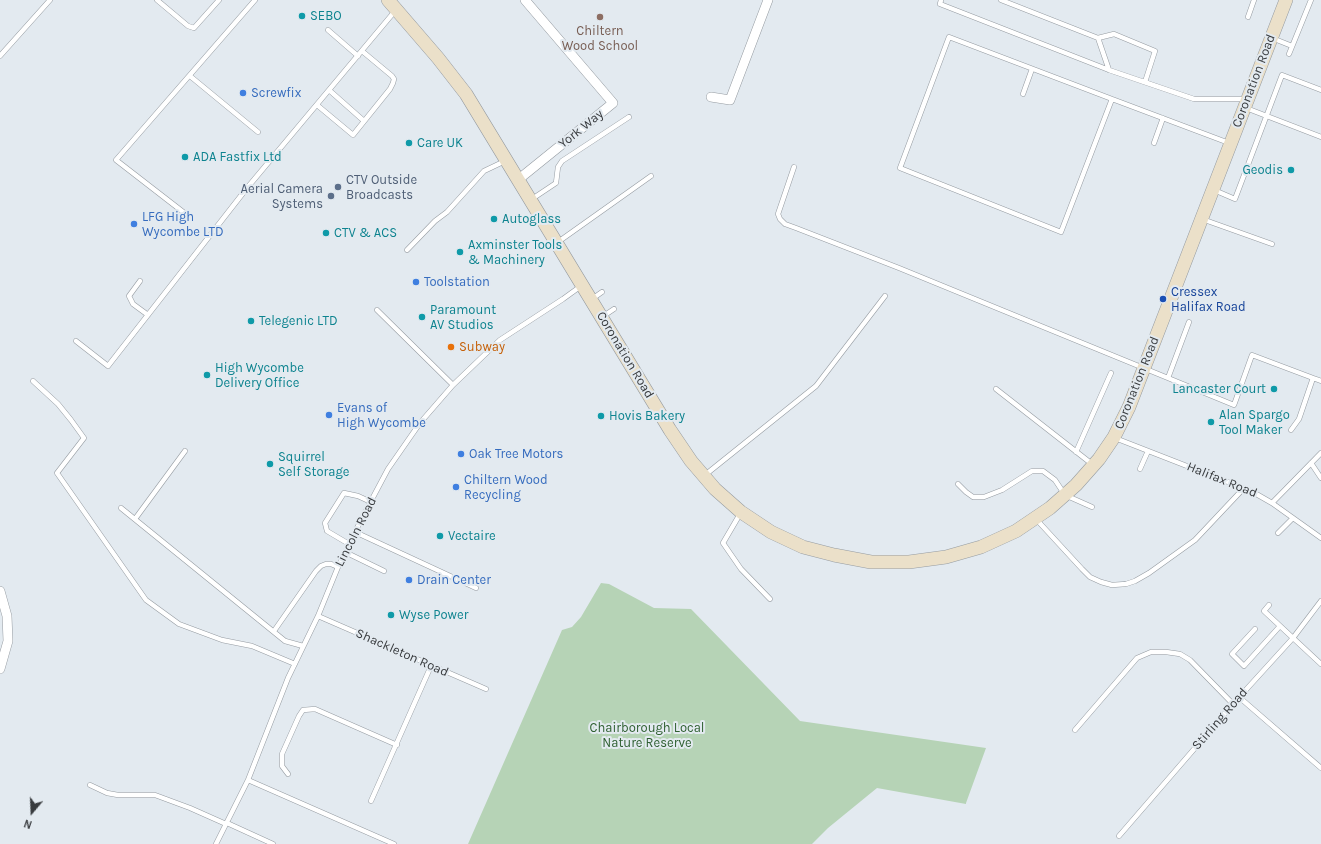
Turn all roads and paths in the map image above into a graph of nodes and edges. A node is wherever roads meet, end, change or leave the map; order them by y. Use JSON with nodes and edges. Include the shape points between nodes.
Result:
{"nodes":[{"id":1,"x":50,"y":0,"type":"edge"},
{"id":2,"x":157,"y":0,"type":"edge"},
{"id":3,"x":219,"y":0,"type":"edge"},
{"id":4,"x":255,"y":0,"type":"edge"},
{"id":5,"x":525,"y":0,"type":"edge"},
{"id":6,"x":768,"y":0,"type":"edge"},
{"id":7,"x":942,"y":0,"type":"edge"},
{"id":8,"x":1001,"y":0,"type":"edge"},
{"id":9,"x":1254,"y":0,"type":"edge"},
{"id":10,"x":1286,"y":0,"type":"edge"},
{"id":11,"x":1311,"y":0,"type":"edge"},
{"id":12,"x":392,"y":5,"type":"edge"},
{"id":13,"x":1248,"y":17,"type":"dead end"},
{"id":14,"x":328,"y":30,"type":"dead end"},
{"id":15,"x":1098,"y":38,"type":"junction"},
{"id":16,"x":1271,"y":38,"type":"junction"},
{"id":17,"x":1292,"y":46,"type":"junction"},
{"id":18,"x":362,"y":51,"type":"junction"},
{"id":19,"x":1290,"y":54,"type":"dead end"},
{"id":20,"x":0,"y":56,"type":"edge"},
{"id":21,"x":358,"y":56,"type":"junction"},
{"id":22,"x":1032,"y":69,"type":"junction"},
{"id":23,"x":1109,"y":70,"type":"junction"},
{"id":24,"x":190,"y":76,"type":"junction"},
{"id":25,"x":1145,"y":82,"type":"junction"},
{"id":26,"x":329,"y":90,"type":"junction"},
{"id":27,"x":1321,"y":90,"type":"edge"},
{"id":28,"x":1023,"y":94,"type":"dead end"},
{"id":29,"x":711,"y":97,"type":"dead end"},
{"id":30,"x":1112,"y":99,"type":"junction"},
{"id":31,"x":1246,"y":103,"type":"junction"},
{"id":32,"x":317,"y":105,"type":"junction"},
{"id":33,"x":1266,"y":116,"type":"junction"},
{"id":34,"x":629,"y":117,"type":"dead end"},
{"id":35,"x":1163,"y":118,"type":"junction"},
{"id":36,"x":364,"y":121,"type":"junction"},
{"id":37,"x":258,"y":132,"type":"dead end"},
{"id":38,"x":1321,"y":136,"type":"edge"},
{"id":39,"x":1154,"y":143,"type":"dead end"},
{"id":40,"x":1230,"y":143,"type":"junction"},
{"id":41,"x":506,"y":160,"type":"junction"},
{"id":42,"x":794,"y":167,"type":"dead end"},
{"id":43,"x":651,"y":176,"type":"dead end"},
{"id":44,"x":518,"y":179,"type":"junction"},
{"id":45,"x":1212,"y":190,"type":"junction"},
{"id":46,"x":531,"y":200,"type":"junction"},
{"id":47,"x":186,"y":215,"type":"dead end"},
{"id":48,"x":1201,"y":219,"type":"junction"},
{"id":49,"x":556,"y":243,"type":"junction"},
{"id":50,"x":1272,"y":244,"type":"dead end"},
{"id":51,"x":407,"y":250,"type":"dead end"},
{"id":52,"x":140,"y":281,"type":"dead end"},
{"id":53,"x":583,"y":285,"type":"junction"},
{"id":54,"x":885,"y":296,"type":"dead end"},
{"id":55,"x":614,"y":309,"type":"dead end"},
{"id":56,"x":377,"y":310,"type":"dead end"},
{"id":57,"x":148,"y":315,"type":"junction"},
{"id":58,"x":602,"y":317,"type":"junction"},
{"id":59,"x":1189,"y":322,"type":"dead end"},
{"id":60,"x":76,"y":341,"type":"dead end"},
{"id":61,"x":1144,"y":368,"type":"junction"},
{"id":62,"x":1111,"y":374,"type":"dead end"},
{"id":63,"x":1168,"y":378,"type":"junction"},
{"id":64,"x":1313,"y":378,"type":"junction"},
{"id":65,"x":33,"y":381,"type":"dead end"},
{"id":66,"x":1321,"y":381,"type":"edge"},
{"id":67,"x":453,"y":385,"type":"junction"},
{"id":68,"x":996,"y":389,"type":"dead end"},
{"id":69,"x":1292,"y":430,"type":"dead end"},
{"id":70,"x":1114,"y":437,"type":"junction"},
{"id":71,"x":185,"y":451,"type":"dead end"},
{"id":72,"x":1148,"y":451,"type":"junction"},
{"id":73,"x":1076,"y":452,"type":"junction"},
{"id":74,"x":1321,"y":453,"type":"edge"},
{"id":75,"x":1311,"y":463,"type":"junction"},
{"id":76,"x":1093,"y":465,"type":"junction"},
{"id":77,"x":1140,"y":470,"type":"dead end"},
{"id":78,"x":704,"y":476,"type":"junction"},
{"id":79,"x":1321,"y":478,"type":"edge"},
{"id":80,"x":958,"y":484,"type":"dead end"},
{"id":81,"x":1244,"y":488,"type":"junction"},
{"id":82,"x":1065,"y":495,"type":"junction"},
{"id":83,"x":371,"y":502,"type":"junction"},
{"id":84,"x":1272,"y":503,"type":"junction"},
{"id":85,"x":1092,"y":507,"type":"dead end"},
{"id":86,"x":121,"y":508,"type":"dead end"},
{"id":87,"x":741,"y":512,"type":"junction"},
{"id":88,"x":1035,"y":518,"type":"junction"},
{"id":89,"x":1293,"y":518,"type":"junction"},
{"id":90,"x":135,"y":519,"type":"junction"},
{"id":91,"x":356,"y":532,"type":"junction"},
{"id":92,"x":1278,"y":533,"type":"dead end"},
{"id":93,"x":1321,"y":538,"type":"edge"},
{"id":94,"x":349,"y":544,"type":"junction"},
{"id":95,"x":345,"y":552,"type":"junction"},
{"id":96,"x":338,"y":567,"type":"junction"},
{"id":97,"x":384,"y":571,"type":"dead end"},
{"id":98,"x":476,"y":588,"type":"dead end"},
{"id":99,"x":0,"y":591,"type":"edge"},
{"id":100,"x":770,"y":598,"type":"dead end"},
{"id":101,"x":1321,"y":601,"type":"edge"},
{"id":102,"x":1270,"y":605,"type":"dead end"},
{"id":103,"x":318,"y":616,"type":"junction"},
{"id":104,"x":1280,"y":626,"type":"junction"},
{"id":105,"x":1255,"y":629,"type":"dead end"},
{"id":106,"x":274,"y":631,"type":"junction"},
{"id":107,"x":1293,"y":638,"type":"junction"},
{"id":108,"x":303,"y":646,"type":"junction"},
{"id":109,"x":295,"y":664,"type":"junction"},
{"id":110,"x":1321,"y":664,"type":"edge"},
{"id":111,"x":431,"y":666,"type":"junction"},
{"id":112,"x":0,"y":669,"type":"edge"},
{"id":113,"x":486,"y":690,"type":"dead end"},
{"id":114,"x":1239,"y":697,"type":"junction"},
{"id":115,"x":1233,"y":704,"type":"junction"},
{"id":116,"x":1075,"y":730,"type":"dead end"},
{"id":117,"x":397,"y":745,"type":"junction"},
{"id":118,"x":1321,"y":768,"type":"edge"},
{"id":119,"x":288,"y":774,"type":"dead end"},
{"id":120,"x":248,"y":780,"type":"junction"},
{"id":121,"x":90,"y":785,"type":"dead end"},
{"id":122,"x":371,"y":801,"type":"dead end"},
{"id":123,"x":226,"y":823,"type":"junction"},
{"id":124,"x":1119,"y":836,"type":"dead end"},
{"id":125,"x":216,"y":844,"type":"edge"},
{"id":126,"x":273,"y":844,"type":"edge"},
{"id":127,"x":394,"y":844,"type":"edge"}],
"edges":[{"from":1,"to":20,"type":"lane"},
{"from":2,"to":3,"type":"lane","via":[[188,26],[194,28]]},
{"from":4,"to":24,"type":"lane"},
{"from":5,"to":44,"type":"street","name":"York Way","via":[[613,103]]},
{"from":6,"to":29,"type":"street","via":[[730,100]]},
{"from":7,"to":23,"type":"lane","via":[[940,4]]},
{"from":8,"to":15,"type":"lane"},
{"from":9,"to":13,"type":"lane"},
{"from":10,"to":16,"type":"street","name":"Coronation Road"},
{"from":11,"to":17,"type":"lane"},
{"from":12,"to":18,"type":"lane"},
{"from":12,"to":41,"type":"street","name":"Coronation Road","via":[[466,94]]},
{"from":14,"to":21,"type":"lane"},
{"from":15,"to":23,"type":"lane"},
{"from":15,"to":25,"type":"lane","via":[[1114,34],[1156,51]]},
{"from":16,"to":17,"type":"lane"},
{"from":16,"to":31,"type":"street","name":"Coronation Road"},
{"from":17,"to":19,"type":"lane"},
{"from":18,"to":21,"type":"lane"},
{"from":18,"to":36,"type":"lane","via":[[394,79]]},
{"from":21,"to":26,"type":"lane"},
{"from":22,"to":28,"type":"lane"},
{"from":22,"to":30,"type":"lane"},
{"from":22,"to":30,"type":"lane","via":[[949,37],[900,168],[1061,232]]},
{"from":23,"to":25,"type":"lane"},
{"from":24,"to":37,"type":"lane"},
{"from":24,"to":47,"type":"lane","via":[[116,160]]},
{"from":25,"to":31,"type":"lane","via":[[1194,99]]},
{"from":26,"to":32,"type":"lane"},
{"from":26,"to":36,"type":"lane"},
{"from":27,"to":33,"type":"lane","via":[[1282,75]]},
{"from":30,"to":35,"type":"lane"},
{"from":31,"to":33,"type":"lane"},
{"from":31,"to":40,"type":"street","name":"Coronation Road"},
{"from":32,"to":36,"type":"lane","via":[[353,135]]},
{"from":32,"to":57,"type":"lane","via":[[247,188]]},
{"from":33,"to":38,"type":"lane"},
{"from":33,"to":45,"type":"lane","via":[[1235,199]]},
{"from":34,"to":46,"type":"lane","via":[[562,161],[558,167],[556,182]]},
{"from":35,"to":39,"type":"lane"},
{"from":35,"to":40,"type":"lane"},
{"from":40,"to":45,"type":"street","name":"Coronation Road"},
{"from":41,"to":44,"type":"street","name":"Coronation Road"},
{"from":41,"to":51,"type":"lane","via":[[484,171],[447,212]]},
{"from":42,"to":61,"type":"lane","via":[[778,214],[785,224]]},
{"from":43,"to":49,"type":"lane"},
{"from":44,"to":46,"type":"street","name":"Coronation Road"},
{"from":45,"to":48,"type":"street","name":"Coronation Road"},
{"from":46,"to":49,"type":"street","name":"Coronation Road"},
{"from":48,"to":50,"type":"lane"},
{"from":48,"to":61,"type":"street","name":"Coronation Road"},
{"from":49,"to":53,"type":"street","name":"Coronation Road"},
{"from":52,"to":57,"type":"lane","via":[[128,296],[133,304]]},
{"from":53,"to":58,"type":"street","name":"Coronation Road","via":[[597,296]]},
{"from":53,"to":67,"type":"lane","name":"Lincoln Road","via":[[500,340]]},
{"from":54,"to":78,"type":"lane","via":[[816,386]]},
{"from":55,"to":58,"type":"lane"},
{"from":56,"to":67,"type":"lane"},
{"from":57,"to":60,"type":"lane","via":[[108,366]]},
{"from":58,"to":78,"type":"street","name":"Coronation Road","via":[[670,430]]},
{"from":59,"to":63,"type":"lane"},
{"from":61,"to":63,"type":"lane"},
{"from":61,"to":70,"type":"street","name":"Coronation Road"},
{"from":62,"to":73,"type":"lane"},
{"from":63,"to":64,"type":"lane","via":[[1234,405],[1252,355]]},
{"from":64,"to":66,"type":"lane"},
{"from":64,"to":69,"type":"lane","via":[[1299,419]]},
{"from":65,"to":109,"type":"lane","via":[[58,404],[84,438],[57,473],[146,600],[179,624],[222,640],[252,646]]},
{"from":67,"to":83,"type":"lane","name":"Lincoln Road","via":[[420,423],[388,470]]},
{"from":68,"to":73,"type":"lane"},
{"from":70,"to":72,"type":"lane","name":"Halifax Road"},
{"from":70,"to":76,"type":"street","name":"Coronation Road"},
{"from":71,"to":90,"type":"lane"},
{"from":72,"to":77,"type":"lane"},
{"from":72,"to":81,"type":"lane","name":"Halifax Road"},
{"from":73,"to":76,"type":"lane"},
{"from":74,"to":75,"type":"lane"},
{"from":75,"to":79,"type":"lane"},
{"from":75,"to":84,"type":"lane"},
{"from":76,"to":82,"type":"street","name":"Coronation Road"},
{"from":78,"to":87,"type":"street","name":"Coronation Road","via":[[714,489]]},
{"from":80,"to":82,"type":"lane","via":[[973,497],[984,497],[1002,490],[1032,471],[1044,471],[1055,480]]},
{"from":81,"to":84,"type":"lane","name":"Halifax Road"},
{"from":81,"to":88,"type":"lane","via":[[1195,540],[1149,573],[1126,584],[1112,586],[1090,576]]},
{"from":82,"to":85,"type":"lane"},
{"from":82,"to":88,"type":"street","name":"Coronation Road"},
{"from":83,"to":91,"type":"lane","name":"Lincoln Road"},
{"from":83,"to":94,"type":"lane","via":[[344,493],[326,523],[327,531]]},
{"from":84,"to":89,"type":"lane","name":"Halifax Road"},
{"from":86,"to":90,"type":"lane"},
{"from":87,"to":88,"type":"street","name":"Coronation Road","via":[[771,532],[803,547],[871,562],[909,562],[946,557],[981,547],[1016,531]]},
{"from":87,"to":100,"type":"lane","via":[[723,543],[741,569]]},
{"from":89,"to":92,"type":"lane"},
{"from":89,"to":93,"type":"lane","name":"Halifax Road"},
{"from":90,"to":106,"type":"lane"},
{"from":91,"to":94,"type":"lane","name":"Lincoln Road"},
{"from":91,"to":98,"type":"lane"},
{"from":94,"to":95,"type":"lane","name":"Lincoln Road"},
{"from":95,"to":96,"type":"lane","name":"Lincoln Road"},
{"from":95,"to":97,"type":"lane"},
{"from":96,"to":103,"type":"lane","name":"Lincoln Road"},
{"from":96,"to":106,"type":"lane","via":[[326,564],[316,571]]},
{"from":99,"to":112,"type":"street","via":[[7,616],[8,641]]},
{"from":101,"to":107,"type":"lane","name":"Stirling Road"},
{"from":102,"to":104,"type":"lane","via":[[1264,611]]},
{"from":103,"to":108,"type":"lane","name":"Lincoln Road"},
{"from":103,"to":111,"type":"lane","name":"Shackleton Road"},
{"from":104,"to":105,"type":"lane","via":[[1244,666],[1232,654]]},
{"from":104,"to":107,"type":"lane"},
{"from":106,"to":108,"type":"lane","via":[[285,641]]},
{"from":107,"to":110,"type":"lane"},
{"from":107,"to":114,"type":"lane","name":"Stirling Road"},
{"from":108,"to":109,"type":"lane","name":"Lincoln Road"},
{"from":109,"to":120,"type":"lane","name":"Lincoln Road"},
{"from":111,"to":113,"type":"lane","name":"Shackleton Road"},
{"from":111,"to":117,"type":"lane"},
{"from":114,"to":115,"type":"lane","name":"Stirling Road"},
{"from":114,"to":118,"type":"lane"},
{"from":115,"to":116,"type":"lane","via":[[1190,660],[1180,654],[1151,652],[1137,658]]},
{"from":115,"to":124,"type":"lane","name":"Stirling Road"},
{"from":117,"to":119,"type":"lane","via":[[315,710],[303,710],[282,754],[282,766]]},
{"from":117,"to":122,"type":"lane"},
{"from":120,"to":123,"type":"lane","name":"Lincoln Road"},
{"from":120,"to":127,"type":"lane"},
{"from":121,"to":123,"type":"lane","via":[[112,794],[155,796]]},
{"from":123,"to":125,"type":"lane","name":"Lincoln Road"},
{"from":123,"to":126,"type":"lane"}]}
